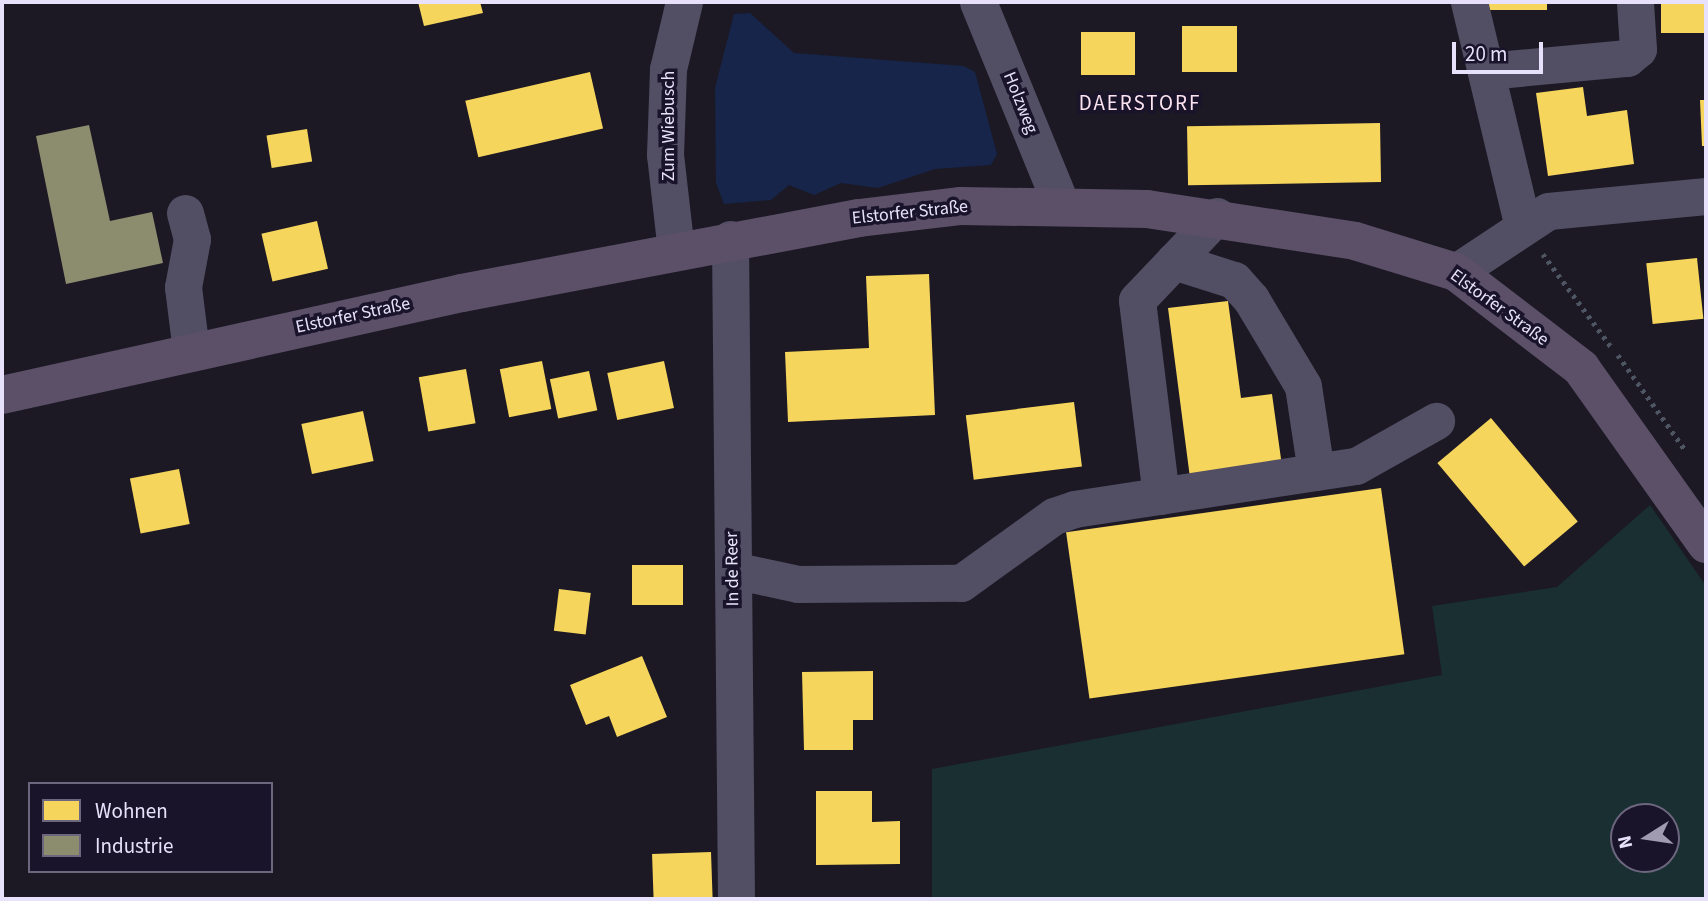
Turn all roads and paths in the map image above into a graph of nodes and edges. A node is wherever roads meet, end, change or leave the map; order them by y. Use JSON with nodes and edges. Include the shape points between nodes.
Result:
{"nodes":[{"id":1,"x":684,"y":2,"type":"edge"},
{"id":2,"x":978,"y":2,"type":"edge"},
{"id":3,"x":1469,"y":2,"type":"edge"},
{"id":4,"x":1636,"y":2,"type":"edge"},
{"id":5,"x":1486,"y":71,"type":"junction"},
{"id":6,"x":1706,"y":196,"type":"edge"},
{"id":7,"x":1061,"y":204,"type":"junction"},
{"id":8,"x":186,"y":212,"type":"dead end"},
{"id":9,"x":1217,"y":216,"type":"junction"},
{"id":10,"x":1523,"y":227,"type":"junction"},
{"id":11,"x":730,"y":239,"type":"junction"},
{"id":12,"x":676,"y":251,"type":"junction"},
{"id":13,"x":1174,"y":261,"type":"junction"},
{"id":14,"x":1456,"y":272,"type":"junction"},
{"id":15,"x":191,"y":351,"type":"junction"},
{"id":16,"x":2,"y":395,"type":"edge"},
{"id":17,"x":1436,"y":421,"type":"dead end"},
{"id":18,"x":1316,"y":472,"type":"junction"},
{"id":19,"x":1161,"y":496,"type":"junction"},
{"id":20,"x":1706,"y":544,"type":"edge"},
{"id":21,"x":733,"y":570,"type":"junction"},
{"id":22,"x":736,"y":899,"type":"edge"}],
"edges":[{"from":1,"to":12,"type":"street","name":"Zum Wiebusch","via":[[668,69],[665,155]]},
{"from":2,"to":7,"type":"street","name":"Holzweg"},
{"from":3,"to":5,"type":"street"},
{"from":4,"to":5,"type":"street","via":[[1638,49],[1627,58]]},
{"from":5,"to":10,"type":"street"},
{"from":6,"to":10,"type":"street","via":[[1548,211]]},
{"from":7,"to":9,"type":"main road","name":"Elstorfer Straße"},
{"from":7,"to":11,"type":"main road","name":"Elstorfer Straße","via":[[947,207]]},
{"from":8,"to":15,"type":"street","via":[[192,239],[183,287]]},
{"from":9,"to":13,"type":"street"},
{"from":9,"to":14,"type":"main road","name":"Elstorfer Straße","via":[[1355,241]]},
{"from":10,"to":14,"type":"street"},
{"from":11,"to":12,"type":"main road","name":"Elstorfer Straße"},
{"from":11,"to":21,"type":"street","name":"In de Reer"},
{"from":12,"to":15,"type":"main road","name":"Elstorfer Straße"},
{"from":13,"to":18,"type":"street","via":[[1234,280],[1251,299],[1303,386]]},
{"from":13,"to":19,"type":"street","via":[[1137,300]]},
{"from":14,"to":20,"type":"main road","name":"Elstorfer Straße","via":[[1581,368]]},
{"from":15,"to":16,"type":"main road","name":"Elstorfer Straße"},
{"from":17,"to":18,"type":"street","via":[[1356,466]]},
{"from":18,"to":19,"type":"street"},
{"from":19,"to":21,"type":"street","via":[[1054,516],[961,583],[798,584]]},
{"from":21,"to":22,"type":"street","name":"In de Reer"}]}
